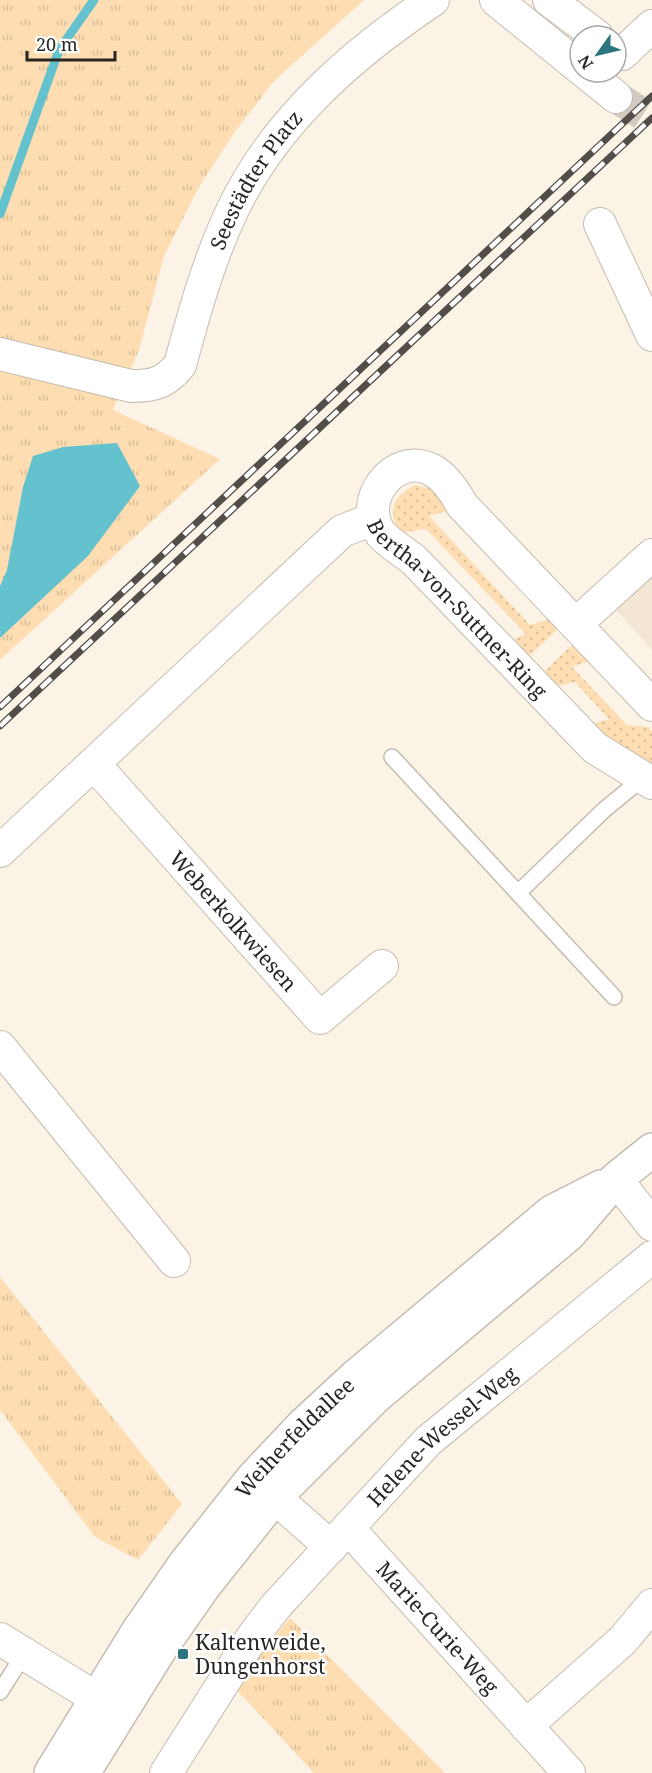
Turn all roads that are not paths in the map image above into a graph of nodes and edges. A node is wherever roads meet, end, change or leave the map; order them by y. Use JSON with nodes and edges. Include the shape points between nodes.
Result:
{"nodes":[{"id":1,"x":433,"y":0,"type":"edge"},
{"id":2,"x":496,"y":0,"type":"edge"},
{"id":3,"x":549,"y":0,"type":"edge"},
{"id":4,"x":581,"y":24,"type":"edge"},
{"id":5,"x":652,"y":26,"type":"edge"},
{"id":6,"x":628,"y":48,"type":"edge"},
{"id":7,"x":568,"y":58,"type":"edge"},
{"id":8,"x":600,"y":84,"type":"edge"},
{"id":9,"x":616,"y":97,"type":"tunnel mouth"},
{"id":10,"x":600,"y":224,"type":"dead end"},
{"id":11,"x":652,"y":335,"type":"edge"},
{"id":12,"x":0,"y":354,"type":"edge"},
{"id":13,"x":374,"y":519,"type":"junction"},
{"id":14,"x":652,"y":555,"type":"edge"},
{"id":15,"x":576,"y":624,"type":"junction"},
{"id":16,"x":652,"y":705,"type":"edge"},
{"id":17,"x":392,"y":757,"type":"dead end"},
{"id":18,"x":94,"y":764,"type":"junction"},
{"id":19,"x":648,"y":780,"type":"edge"},
{"id":20,"x":0,"y":851,"type":"edge"},
{"id":21,"x":518,"y":893,"type":"junction"},
{"id":22,"x":382,"y":966,"type":"dead end"},
{"id":23,"x":614,"y":997,"type":"dead end"},
{"id":24,"x":0,"y":1047,"type":"edge"},
{"id":25,"x":652,"y":1150,"type":"edge"},
{"id":26,"x":616,"y":1179,"type":"junction"},
{"id":27,"x":652,"y":1226,"type":"edge"},
{"id":28,"x":652,"y":1257,"type":"edge"},
{"id":29,"x":174,"y":1261,"type":"dead end"},
{"id":30,"x":264,"y":1488,"type":"junction"},
{"id":31,"x":339,"y":1538,"type":"junction"},
{"id":32,"x":652,"y":1605,"type":"edge"},
{"id":33,"x":12,"y":1646,"type":"edge"},
{"id":34,"x":0,"y":1692,"type":"edge"},
{"id":35,"x":109,"y":1707,"type":"junction"},
{"id":36,"x":526,"y":1726,"type":"junction"},
{"id":37,"x":51,"y":1773,"type":"edge"},
{"id":38,"x":83,"y":1773,"type":"edge"},
{"id":39,"x":166,"y":1773,"type":"edge"},
{"id":40,"x":569,"y":1773,"type":"edge"}],
"edges":[{"from":1,"to":12,"type":"street","name":"Seestädter Platz","via":[[346,63],[288,125],[258,166],[233,209],[213,257],[180,365],[168,379],[153,386],[131,386]]},
{"from":2,"to":7,"type":"street"},
{"from":3,"to":4,"type":"street"},
{"from":5,"to":6,"type":"street"},
{"from":8,"to":9,"type":"street"},
{"from":10,"to":11,"type":"street"},
{"from":13,"to":15,"type":"street","name":"Bertha-von-Suttner-Ring","via":[[373,499],[383,479],[408,466],[431,469]]},
{"from":13,"to":18,"type":"street","via":[[342,531]]},
{"from":13,"to":19,"type":"street","name":"Bertha-von-Suttner-Ring","via":[[381,533],[414,560],[595,747]]},
{"from":14,"to":15,"type":"street"},
{"from":15,"to":16,"type":"street","name":"Bertha-von-Suttner-Ring"},
{"from":17,"to":21,"type":"lane"},
{"from":18,"to":20,"type":"street"},
{"from":18,"to":22,"type":"street","name":"Weberkolkwiesen","via":[[320,1018]]},
{"from":19,"to":21,"type":"lane","name":"Bertha-von-Suttner-Ring","via":[[603,810]]},
{"from":21,"to":23,"type":"lane"},
{"from":24,"to":29,"type":"street"},
{"from":25,"to":26,"type":"main road","name":"Weiherfeldallee"},
{"from":26,"to":27,"type":"street"},
{"from":26,"to":30,"type":"main road","name":"Weiherfeldallee","via":[[552,1212],[355,1377],[303,1425]]},
{"from":28,"to":31,"type":"street","name":"Helene-Wessel-Weg","via":[[428,1441]]},
{"from":30,"to":31,"type":"street","name":"Marie-Curie-Weg"},
{"from":30,"to":35,"type":"main road","name":"Weiherfeldallee","via":[[185,1564],[139,1630]]},
{"from":31,"to":36,"type":"street","name":"Marie-Curie-Weg"},
{"from":31,"to":39,"type":"street","name":"Helene-Wessel-Weg","via":[[253,1636]]},
{"from":32,"to":36,"type":"street","via":[[623,1640]]},
{"from":33,"to":34,"type":"lane"},
{"from":33,"to":35,"type":"street"},
{"from":35,"to":37,"type":"main road","name":"Weiherfeldallee"},
{"from":35,"to":38,"type":"main road","name":"Weiherfeldallee"},
{"from":36,"to":40,"type":"street","name":"Marie-Curie-Weg"}]}
